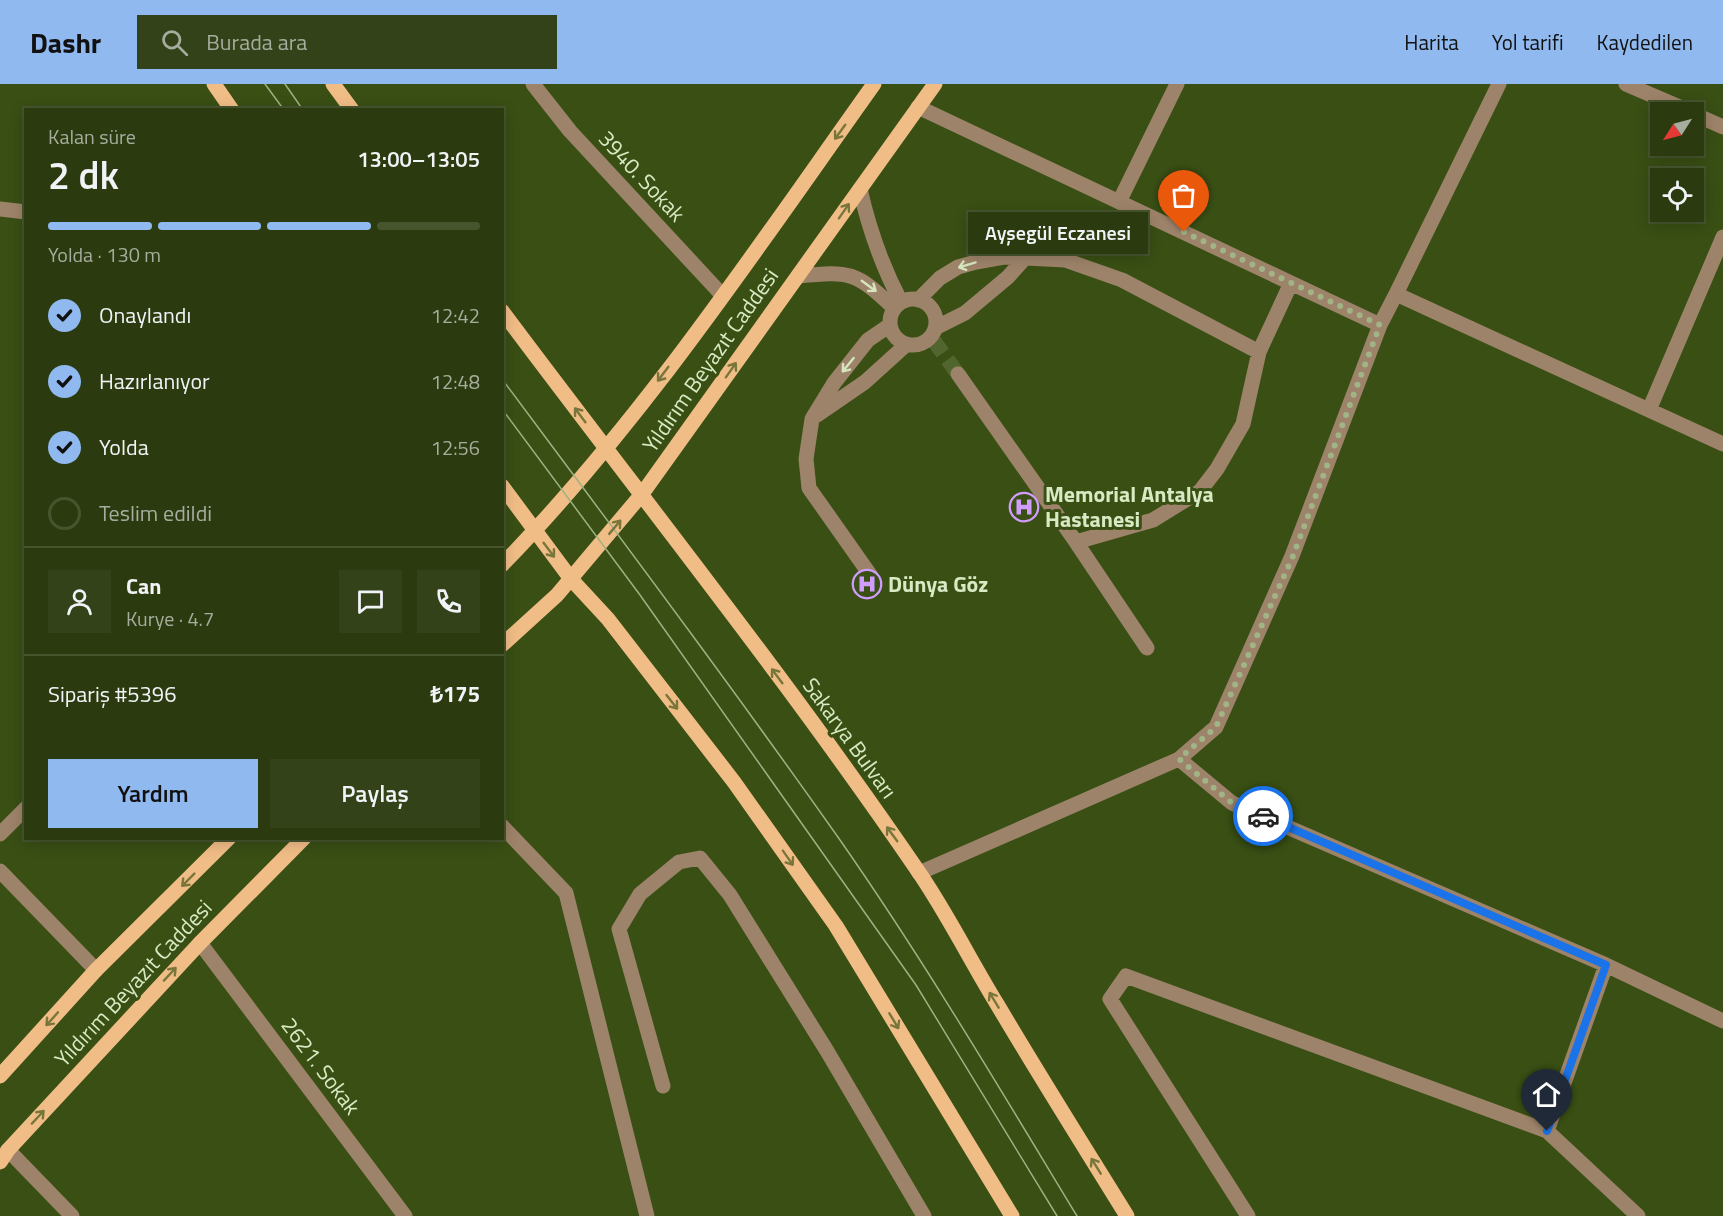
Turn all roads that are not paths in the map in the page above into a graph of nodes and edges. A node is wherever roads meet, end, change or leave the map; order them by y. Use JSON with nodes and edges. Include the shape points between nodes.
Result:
{"nodes":[{"id":1,"x":214,"y":84,"type":"edge"},
{"id":2,"x":333,"y":84,"type":"edge"},
{"id":3,"x":533,"y":84,"type":"edge"},
{"id":4,"x":874,"y":84,"type":"edge"},
{"id":5,"x":935,"y":84,"type":"edge"},
{"id":6,"x":1177,"y":84,"type":"edge"},
{"id":7,"x":1499,"y":84,"type":"edge"},
{"id":8,"x":1626,"y":84,"type":"edge"},
{"id":9,"x":1667,"y":102,"type":"edge"},
{"id":10,"x":918,"y":107,"type":"junction"},
{"id":11,"x":231,"y":108,"type":"edge"},
{"id":12,"x":351,"y":108,"type":"edge"},
{"id":13,"x":1704,"y":118,"type":"edge"},
{"id":14,"x":1723,"y":127,"type":"edge"},
{"id":15,"x":860,"y":189,"type":"junction"},
{"id":16,"x":1119,"y":202,"type":"junction"},
{"id":17,"x":0,"y":209,"type":"edge"},
{"id":18,"x":24,"y":212,"type":"edge"},
{"id":19,"x":1723,"y":237,"type":"edge"},
{"id":20,"x":1025,"y":258,"type":"junction"},
{"id":21,"x":798,"y":276,"type":"junction"},
{"id":22,"x":1291,"y":283,"type":"junction"},
{"id":23,"x":1396,"y":294,"type":"junction"},
{"id":24,"x":723,"y":296,"type":"junction"},
{"id":25,"x":918,"y":300,"type":"junction"},
{"id":26,"x":898,"y":305,"type":"junction"},
{"id":27,"x":504,"y":314,"type":"edge"},
{"id":28,"x":890,"y":325,"type":"junction"},
{"id":29,"x":1380,"y":325,"type":"junction"},
{"id":30,"x":934,"y":335,"type":"junction"},
{"id":31,"x":907,"y":344,"type":"junction"},
{"id":32,"x":1259,"y":352,"type":"junction"},
{"id":33,"x":958,"y":374,"type":"tunnel mouth"},
{"id":34,"x":1649,"y":410,"type":"junction"},
{"id":35,"x":812,"y":419,"type":"junction"},
{"id":36,"x":1723,"y":444,"type":"edge"},
{"id":37,"x":606,"y":449,"type":"junction"},
{"id":38,"x":504,"y":489,"type":"edge"},
{"id":39,"x":642,"y":494,"type":"junction"},
{"id":40,"x":535,"y":532,"type":"junction"},
{"id":41,"x":1076,"y":542,"type":"junction"},
{"id":42,"x":504,"y":563,"type":"edge"},
{"id":43,"x":871,"y":576,"type":"dead end"},
{"id":44,"x":571,"y":579,"type":"junction"},
{"id":45,"x":504,"y":643,"type":"edge"},
{"id":46,"x":1147,"y":648,"type":"dead end"},
{"id":47,"x":1179,"y":759,"type":"junction"},
{"id":48,"x":24,"y":810,"type":"edge"},
{"id":49,"x":504,"y":828,"type":"edge"},
{"id":50,"x":0,"y":834,"type":"edge"},
{"id":51,"x":227,"y":840,"type":"edge"},
{"id":52,"x":302,"y":840,"type":"edge"},
{"id":53,"x":0,"y":871,"type":"edge"},
{"id":54,"x":919,"y":873,"type":"junction"},
{"id":55,"x":200,"y":943,"type":"junction"},
{"id":56,"x":1606,"y":965,"type":"junction"},
{"id":57,"x":96,"y":970,"type":"junction"},
{"id":58,"x":1723,"y":1021,"type":"edge"},
{"id":59,"x":0,"y":1076,"type":"edge"},
{"id":60,"x":663,"y":1086,"type":"dead end"},
{"id":61,"x":1547,"y":1131,"type":"junction"},
{"id":62,"x":2,"y":1158,"type":"edge"},
{"id":63,"x":72,"y":1216,"type":"edge"},
{"id":64,"x":405,"y":1216,"type":"edge"},
{"id":65,"x":647,"y":1216,"type":"edge"},
{"id":66,"x":924,"y":1216,"type":"edge"},
{"id":67,"x":1012,"y":1216,"type":"edge"},
{"id":68,"x":1127,"y":1216,"type":"edge"},
{"id":69,"x":1248,"y":1216,"type":"edge"},
{"id":70,"x":1638,"y":1216,"type":"edge"}],
"edges":[{"from":1,"to":11,"type":"main road"},
{"from":2,"to":12,"type":"main road"},
{"from":3,"to":24,"type":"street","name":"3940. Sokak","via":[[570,131]]},
{"from":4,"to":24,"type":"main road","name":"Yıldırım Beyazıt Caddesi","one_way":true},
{"from":5,"to":10,"type":"main road","name":"Yıldırım Beyazıt Caddesi"},
{"from":6,"to":16,"type":"street"},
{"from":7,"to":23,"type":"street"},
{"from":8,"to":9,"type":"street"},
{"from":10,"to":15,"type":"main road","name":"Yıldırım Beyazıt Caddesi"},
{"from":10,"to":16,"type":"street"},
{"from":13,"to":14,"type":"street"},
{"from":21,"to":15,"type":"main road","name":"Yıldırım Beyazıt Caddesi","one_way":true},
{"from":15,"to":26,"type":"street","via":[[870,231]]},
{"from":16,"to":22,"type":"street"},
{"from":17,"to":18,"type":"street"},
{"from":19,"to":34,"type":"street"},
{"from":20,"to":25,"type":"street","one_way":true,"via":[[1004,257],[958,267]]},
{"from":20,"to":30,"type":"street","via":[[965,313]]},
{"from":20,"to":32,"type":"street","via":[[1065,260],[1122,280]]},
{"from":21,"to":26,"type":"street","one_way":true,"via":[[838,273],[854,277]]},
{"from":39,"to":21,"type":"main road","name":"Yıldırım Beyazıt Caddesi","one_way":true},
{"from":22,"to":29,"type":"street"},
{"from":22,"to":32,"type":"street"},
{"from":23,"to":29,"type":"street"},
{"from":23,"to":34,"type":"street"},
{"from":24,"to":37,"type":"main road","name":"Yıldırım Beyazıt Caddesi","one_way":true},
{"from":25,"to":26,"type":"street","via":[[909,299]]},
{"from":25,"to":30,"type":"street","via":[[933,310]]},
{"from":26,"to":28,"type":"street"},
{"from":37,"to":27,"type":"main road","name":"Sakarya Bulvarı","one_way":true},
{"from":28,"to":31,"type":"street","via":[[893,334]]},
{"from":28,"to":35,"type":"street","one_way":true,"via":[[868,340]]},
{"from":29,"to":47,"type":"street","via":[[1293,556],[1216,727]]},
{"from":30,"to":31,"type":"street","via":[[916,345]]},
{"from":31,"to":35,"type":"street","via":[[865,382]]},
{"from":32,"to":41,"type":"street","via":[[1243,424],[1200,491],[1153,520]]},
{"from":33,"to":41,"type":"street"},
{"from":34,"to":36,"type":"street"},
{"from":35,"to":43,"type":"street","via":[[806,459],[809,488]]},
{"from":37,"to":39,"type":"main road","name":"Sakarya Bulvarı"},
{"from":37,"to":40,"type":"main road","name":"Yıldırım Beyazıt Caddesi"},
{"from":38,"to":40,"type":"main road"},
{"from":44,"to":39,"type":"main road","name":"Yıldırım Beyazıt Caddesi","one_way":true},
{"from":54,"to":39,"type":"main road","name":"Sakarya Bulvarı","one_way":true},
{"from":40,"to":42,"type":"main road","name":"Yıldırım Beyazıt Caddesi"},
{"from":40,"to":44,"type":"main road","one_way":true},
{"from":41,"to":46,"type":"street"},
{"from":44,"to":45,"type":"main road","name":"Yıldırım Beyazıt Caddesi"},
{"from":44,"to":67,"type":"main road","one_way":true,"via":[[608,620],[734,782],[836,926]]},
{"from":47,"to":54,"type":"street"},
{"from":47,"to":56,"type":"street","via":[[1232,803]]},
{"from":48,"to":50,"type":"street"},
{"from":49,"to":65,"type":"street","via":[[566,893]]},
{"from":51,"to":57,"type":"main road","name":"Yıldırım Beyazıt Caddesi","one_way":true},
{"from":52,"to":55,"type":"main road","name":"Yıldırım Beyazıt Caddesi"},
{"from":53,"to":57,"type":"street"},
{"from":68,"to":54,"type":"main road","name":"Sakarya Bulvarı","one_way":true},
{"from":62,"to":55,"type":"main road","name":"Yıldırım Beyazıt Caddesi","one_way":true},
{"from":55,"to":64,"type":"street","name":"2621. Sokak"},
{"from":56,"to":58,"type":"street"},
{"from":56,"to":61,"type":"street"},
{"from":57,"to":59,"type":"main road","name":"Yıldırım Beyazıt Caddesi","one_way":true},
{"from":60,"to":66,"type":"street","via":[[619,929],[640,894],[679,862],[700,858],[736,905]]},
{"from":61,"to":69,"type":"street","via":[[1126,976],[1110,999]]},
{"from":61,"to":70,"type":"street"},
{"from":62,"to":63,"type":"street"}]}
